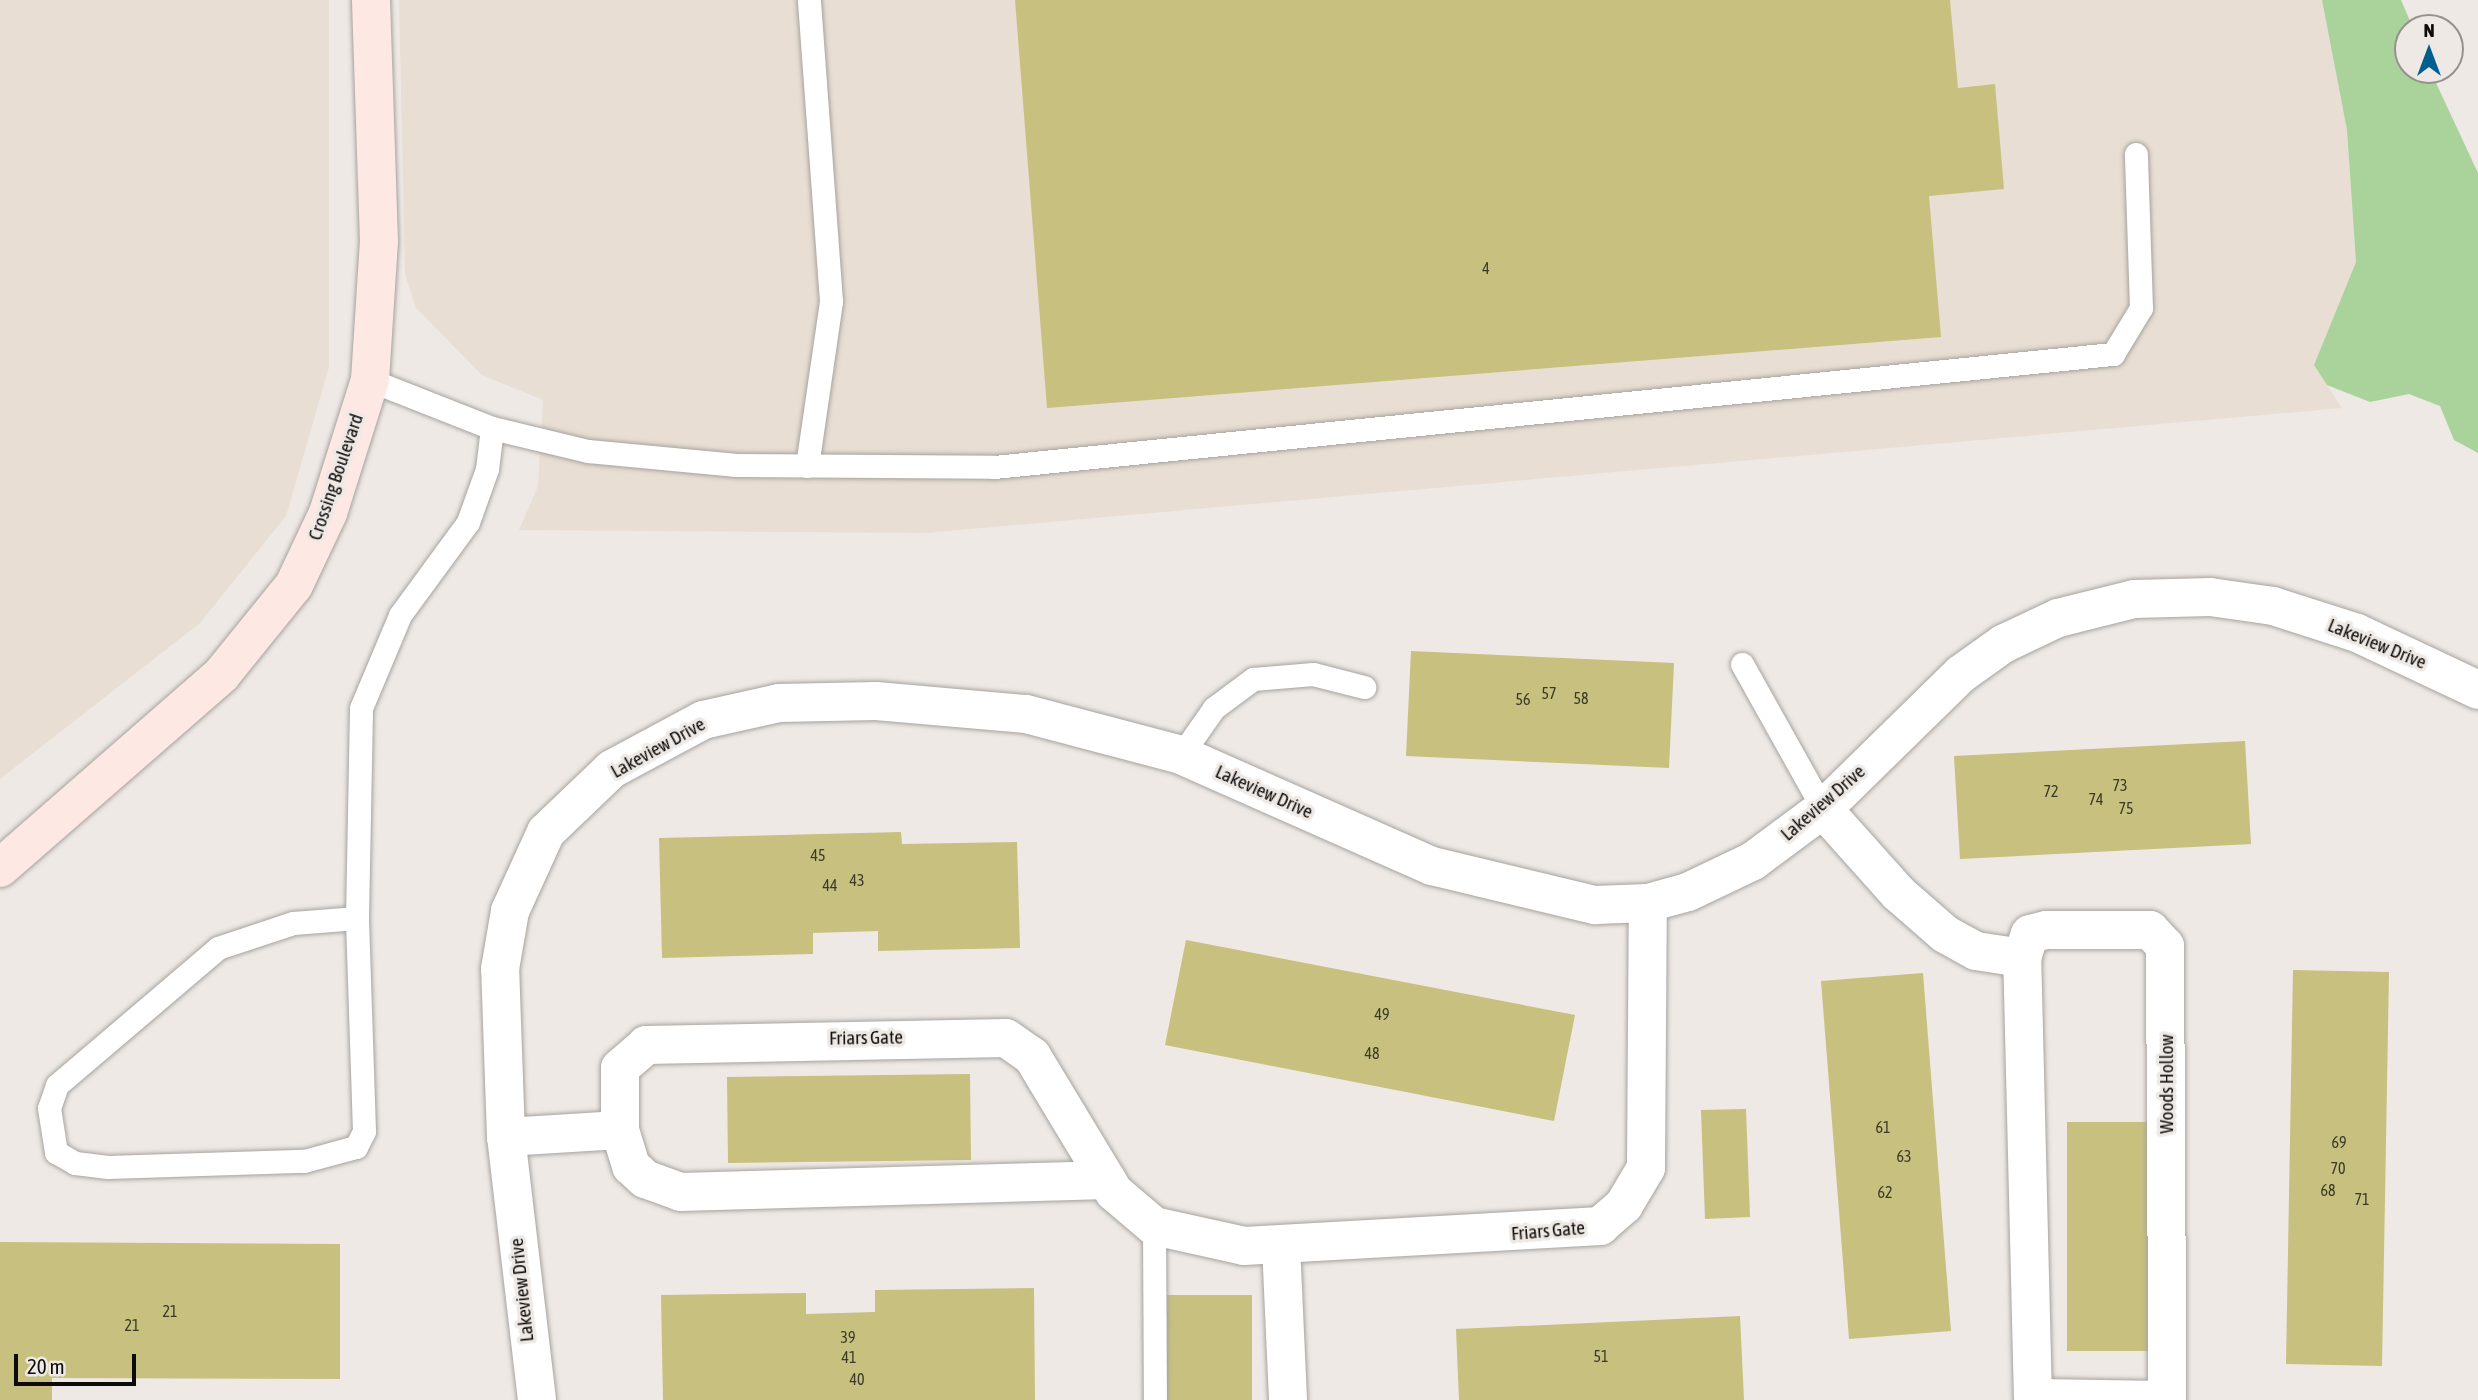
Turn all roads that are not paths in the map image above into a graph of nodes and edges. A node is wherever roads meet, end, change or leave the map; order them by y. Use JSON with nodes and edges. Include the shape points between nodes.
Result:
{"nodes":[{"id":1,"x":371,"y":0,"type":"edge"},
{"id":2,"x":809,"y":0,"type":"edge"},
{"id":3,"x":2136,"y":154,"type":"dead end"},
{"id":4,"x":370,"y":380,"type":"junction"},
{"id":5,"x":492,"y":428,"type":"junction"},
{"id":6,"x":807,"y":466,"type":"junction"},
{"id":7,"x":1742,"y":664,"type":"dead end"},
{"id":8,"x":1364,"y":687,"type":"dead end"},
{"id":9,"x":2478,"y":690,"type":"edge"},
{"id":10,"x":1181,"y":755,"type":"junction"},
{"id":11,"x":1823,"y":808,"type":"junction"},
{"id":12,"x":0,"y":868,"type":"edge"},
{"id":13,"x":1648,"y":903,"type":"junction"},
{"id":14,"x":357,"y":918,"type":"junction"},
{"id":15,"x":2022,"y":958,"type":"junction"},
{"id":16,"x":620,"y":1130,"type":"junction"},
{"id":17,"x":506,"y":1137,"type":"junction"},
{"id":18,"x":1107,"y":1180,"type":"junction"},
{"id":19,"x":1154,"y":1226,"type":"junction"},
{"id":20,"x":1281,"y":1245,"type":"junction"},
{"id":21,"x":2033,"y":1395,"type":"edge"},
{"id":22,"x":2167,"y":1396,"type":"edge"},
{"id":23,"x":537,"y":1400,"type":"edge"},
{"id":24,"x":1155,"y":1400,"type":"edge"},
{"id":25,"x":1288,"y":1400,"type":"edge"}],
"edges":[{"from":1,"to":4,"type":"street","name":"Crossing Boulevard","via":[[379,242]]},
{"from":2,"to":6,"type":"lane","via":[[831,301]]},
{"from":3,"to":6,"type":"lane","via":[[2141,308],[2113,354],[994,467]]},
{"from":4,"to":5,"type":"lane"},
{"from":4,"to":12,"type":"street","name":"Crossing Boulevard","via":[[328,513],[294,585],[222,674]]},
{"from":5,"to":6,"type":"lane","via":[[587,451]]},
{"from":5,"to":14,"type":"lane","via":[[487,469],[468,522],[400,615],[361,708]]},
{"from":7,"to":11,"type":"lane"},
{"from":8,"to":10,"type":"lane","via":[[1313,674],[1254,679],[1214,708]]},
{"from":9,"to":11,"type":"street","name":"Lakeview Drive","via":[[2357,633],[2273,606],[2210,597],[2134,599],[2058,618],[2003,645],[1961,674]]},
{"from":10,"to":13,"type":"street","name":"Lakeview Drive","via":[[1432,866],[1595,905]]},
{"from":10,"to":17,"type":"street","name":"Lakeview Drive","via":[[1026,714],[876,701],[779,704],[703,720],[612,769],[546,832],[510,911],[500,969]]},
{"from":11,"to":13,"type":"street","name":"Lakeview Drive","via":[[1753,862]]},
{"from":11,"to":15,"type":"street","via":[[1898,893],[1945,934],[1976,951]]},
{"from":13,"to":20,"type":"street","name":"Friars Gate","via":[[1649,1145],[1639,1186],[1612,1217],[1562,1232]]},
{"from":14,"to":14,"type":"lane","via":[[364,1131],[356,1147],[304,1161],[108,1167],[75,1163],[56,1152],[49,1108],[57,1085],[218,948],[293,923]]},
{"from":15,"to":21,"type":"street","name":"Woods Hollow"},
{"from":15,"to":22,"type":"street","name":"Woods Hollow","via":[[2026,939],[2037,931],[2150,930],[2163,940]]},
{"from":16,"to":17,"type":"street"},
{"from":16,"to":18,"type":"street","name":"Friars Gate","via":[[631,1166],[645,1179],[681,1192]]},
{"from":16,"to":18,"type":"street","name":"Friars Gate","via":[[621,1068],[646,1045],[1006,1038],[1032,1056]]},
{"from":17,"to":23,"type":"street","name":"Lakeview Drive"},
{"from":18,"to":19,"type":"street","name":"Friars Gate","via":[[1125,1205]]},
{"from":19,"to":20,"type":"street","name":"Friars Gate","via":[[1220,1242]]},
{"from":19,"to":24,"type":"lane"},
{"from":20,"to":25,"type":"street"},
{"from":21,"to":22,"type":"lane","name":"Woods Hollow"}]}
